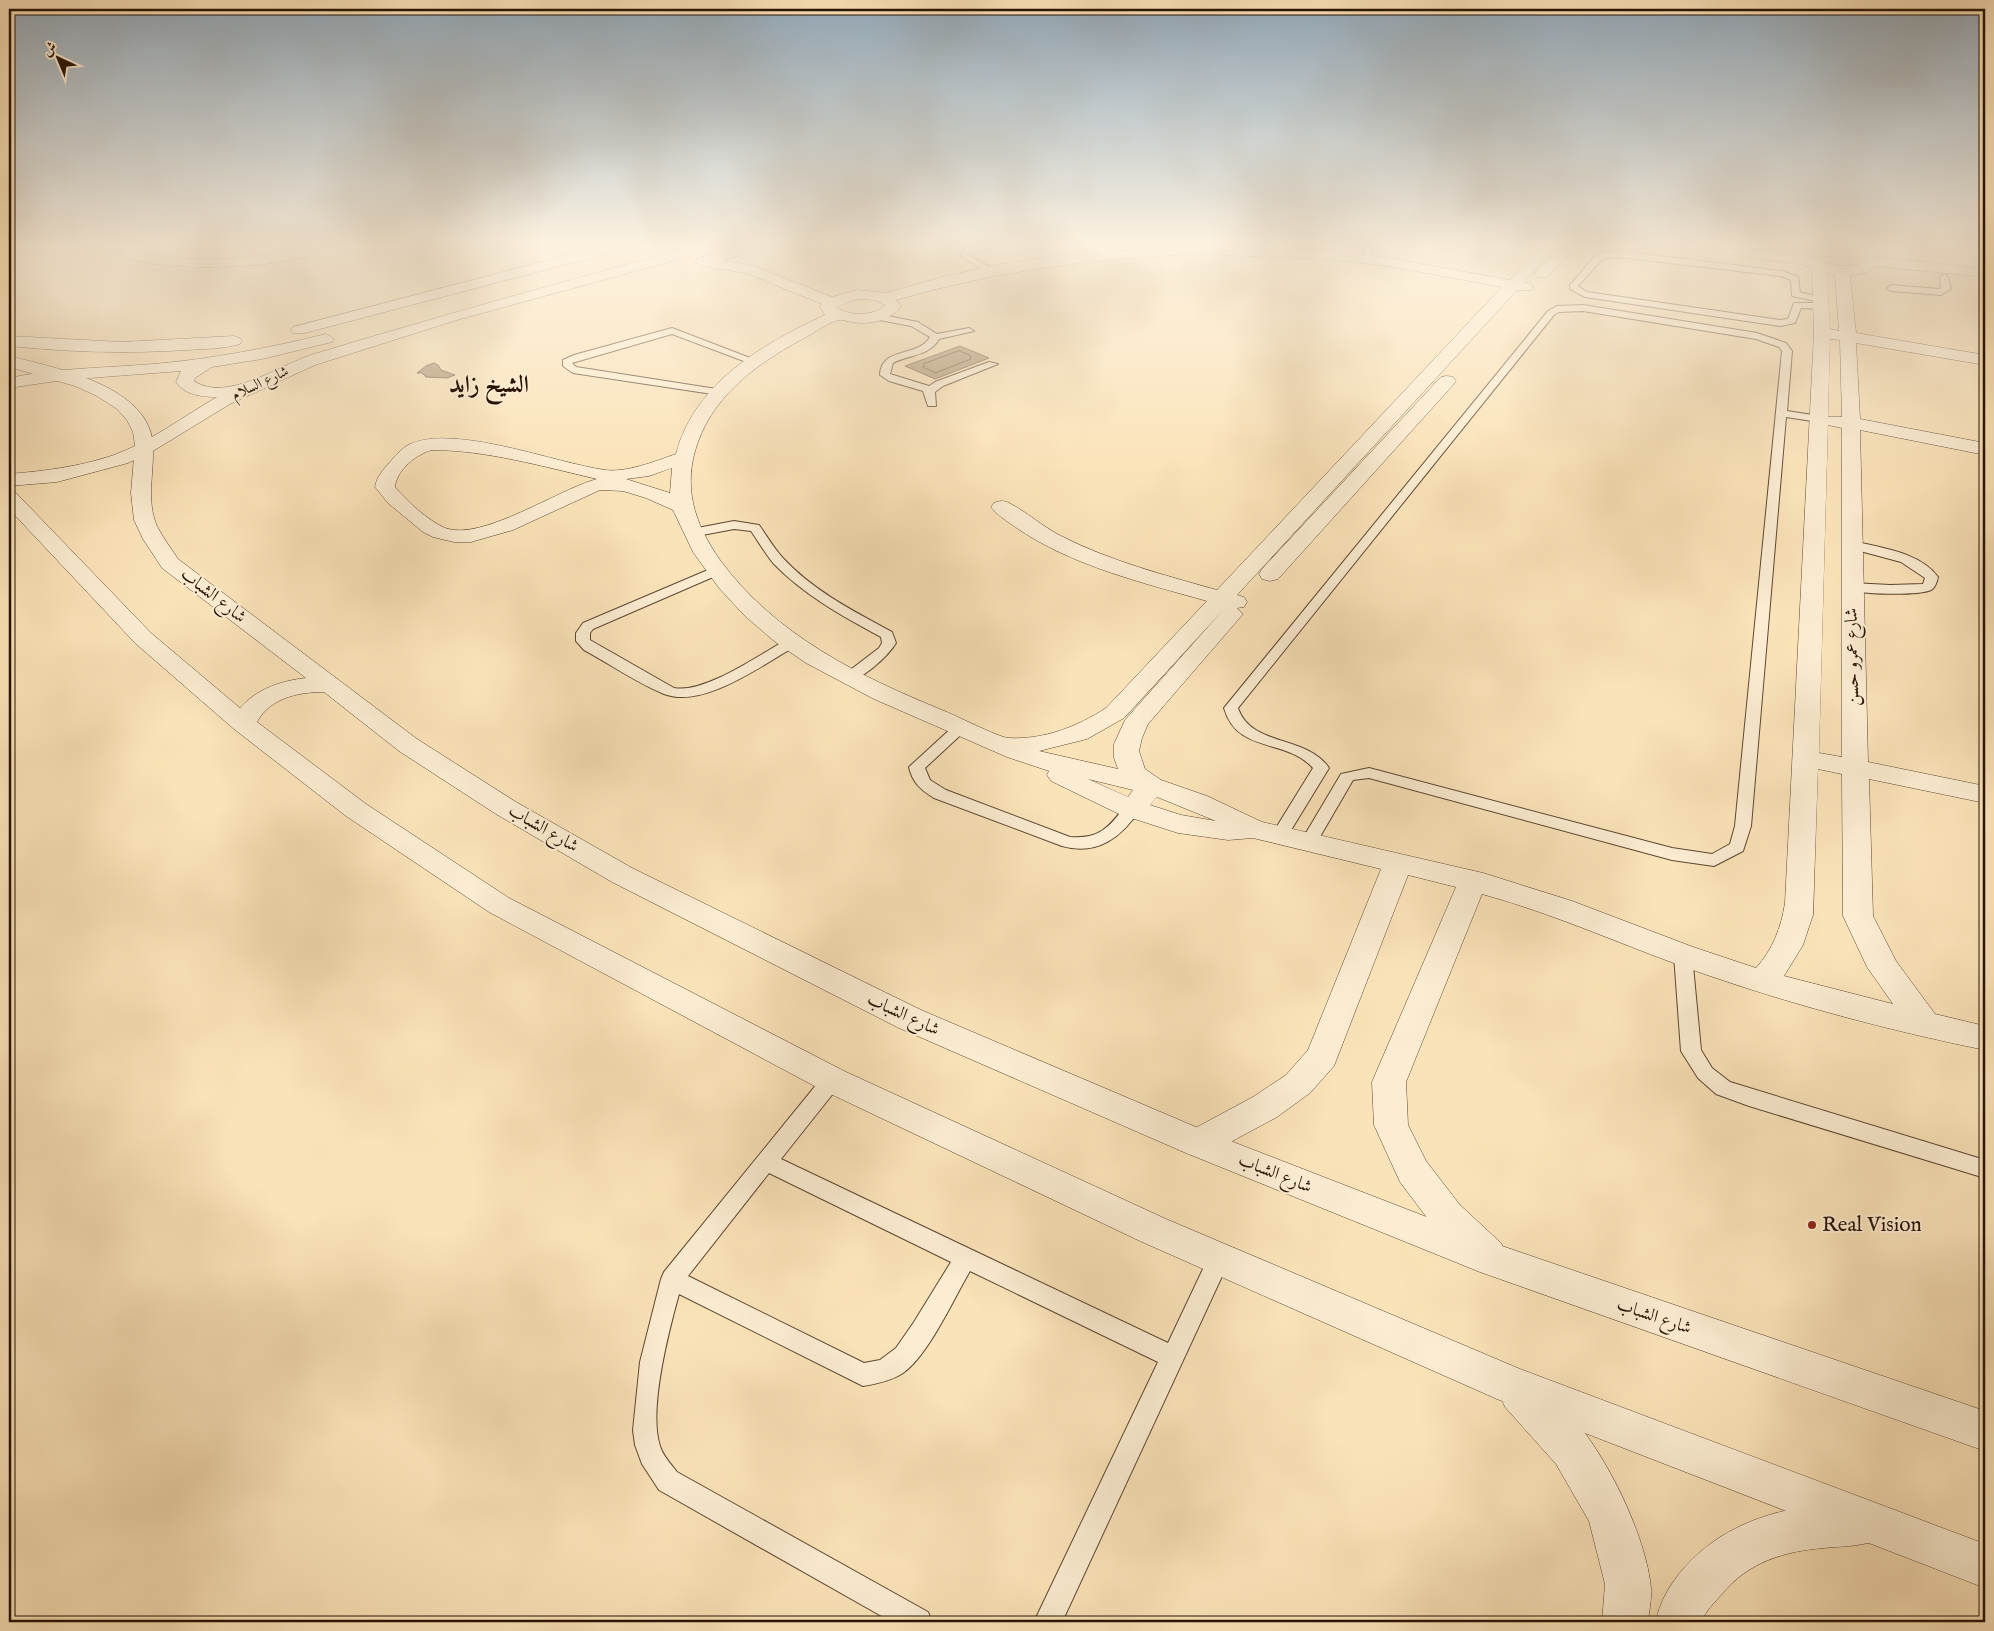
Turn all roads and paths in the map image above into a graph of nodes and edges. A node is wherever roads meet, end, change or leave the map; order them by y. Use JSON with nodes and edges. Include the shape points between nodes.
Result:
{"nodes":[{"id":1,"x":346,"y":319,"type":"edge"},
{"id":2,"x":353,"y":319,"type":"edge"},
{"id":3,"x":399,"y":319,"type":"edge"},
{"id":4,"x":446,"y":319,"type":"edge"},
{"id":5,"x":817,"y":319,"type":"edge"},
{"id":6,"x":887,"y":319,"type":"edge"},
{"id":7,"x":1484,"y":319,"type":"edge"},
{"id":8,"x":1496,"y":319,"type":"edge"},
{"id":9,"x":1546,"y":319,"type":"edge"},
{"id":10,"x":1649,"y":319,"type":"edge"},
{"id":11,"x":1754,"y":319,"type":"edge"},
{"id":12,"x":1793,"y":319,"type":"edge"},
{"id":13,"x":1822,"y":319,"type":"edge"},
{"id":14,"x":1843,"y":319,"type":"edge"},
{"id":15,"x":367,"y":328,"type":"junction"},
{"id":16,"x":969,"y":331,"type":"dead end"},
{"id":17,"x":1822,"y":333,"type":"junction"},
{"id":18,"x":281,"y":334,"type":"dead end"},
{"id":19,"x":935,"y":337,"type":"junction"},
{"id":20,"x":1848,"y":337,"type":"junction"},
{"id":21,"x":252,"y":338,"type":"dead end"},
{"id":22,"x":9,"y":341,"type":"edge"},
{"id":23,"x":413,"y":345,"type":"dead end"},
{"id":24,"x":1448,"y":352,"type":"junction"},
{"id":25,"x":1469,"y":356,"type":"junction"},
{"id":26,"x":9,"y":360,"type":"edge"},
{"id":27,"x":1985,"y":360,"type":"edge"},
{"id":28,"x":309,"y":361,"type":"junction"},
{"id":29,"x":753,"y":361,"type":"junction"},
{"id":30,"x":207,"y":363,"type":"junction"},
{"id":31,"x":993,"y":364,"type":"dead end"},
{"id":32,"x":53,"y":375,"type":"junction"},
{"id":33,"x":946,"y":381,"type":"junction"},
{"id":34,"x":9,"y":383,"type":"edge"},
{"id":35,"x":915,"y":384,"type":"junction"},
{"id":36,"x":251,"y":386,"type":"junction"},
{"id":37,"x":719,"y":392,"type":"junction"},
{"id":38,"x":930,"y":392,"type":"junction"},
{"id":39,"x":932,"y":404,"type":"dead end"},
{"id":40,"x":1781,"y":413,"type":"junction"},
{"id":41,"x":1819,"y":419,"type":"junction"},
{"id":42,"x":1851,"y":423,"type":"junction"},
{"id":43,"x":1368,"y":439,"type":"junction"},
{"id":44,"x":1390,"y":444,"type":"junction"},
{"id":45,"x":146,"y":447,"type":"junction"},
{"id":46,"x":1985,"y":449,"type":"edge"},
{"id":47,"x":683,"y":458,"type":"junction"},
{"id":48,"x":1333,"y":477,"type":"junction"},
{"id":49,"x":9,"y":480,"type":"edge"},
{"id":50,"x":606,"y":480,"type":"junction"},
{"id":51,"x":1356,"y":482,"type":"junction"},
{"id":52,"x":9,"y":497,"type":"edge"},
{"id":53,"x":680,"y":506,"type":"junction"},
{"id":54,"x":1001,"y":507,"type":"dead end"},
{"id":55,"x":692,"y":533,"type":"junction"},
{"id":56,"x":1814,"y":559,"type":"junction"},
{"id":57,"x":1852,"y":566,"type":"junction"},
{"id":58,"x":715,"y":571,"type":"junction"},
{"id":59,"x":1232,"y":600,"type":"junction"},
{"id":60,"x":791,"y":643,"type":"junction"},
{"id":61,"x":850,"y":677,"type":"junction"},
{"id":62,"x":328,"y":685,"type":"junction"},
{"id":63,"x":243,"y":724,"type":"junction"},
{"id":64,"x":961,"y":727,"type":"junction"},
{"id":65,"x":1005,"y":746,"type":"junction"},
{"id":66,"x":1805,"y":758,"type":"junction"},
{"id":67,"x":1039,"y":760,"type":"junction"},
{"id":68,"x":1855,"y":768,"type":"junction"},
{"id":69,"x":1151,"y":786,"type":"junction"},
{"id":70,"x":1985,"y":794,"type":"edge"},
{"id":71,"x":1133,"y":808,"type":"junction"},
{"id":72,"x":1266,"y":832,"type":"junction"},
{"id":73,"x":1308,"y":843,"type":"junction"},
{"id":74,"x":1398,"y":863,"type":"junction"},
{"id":75,"x":1473,"y":880,"type":"junction"},
{"id":76,"x":1683,"y":955,"type":"junction"},
{"id":77,"x":1763,"y":981,"type":"junction"},
{"id":78,"x":1925,"y":1024,"type":"junction"},
{"id":79,"x":1985,"y":1038,"type":"edge"},
{"id":80,"x":832,"y":1080,"type":"junction"},
{"id":81,"x":1198,"y":1143,"type":"junction"},
{"id":82,"x":766,"y":1162,"type":"junction"},
{"id":83,"x":1985,"y":1169,"type":"edge"},
{"id":84,"x":966,"y":1258,"type":"junction"},
{"id":85,"x":1218,"y":1259,"type":"junction"},
{"id":86,"x":1493,"y":1260,"type":"junction"},
{"id":87,"x":672,"y":1279,"type":"junction"},
{"id":88,"x":1173,"y":1357,"type":"junction"},
{"id":89,"x":1511,"y":1386,"type":"junction"},
{"id":90,"x":1985,"y":1431,"type":"edge"},
{"id":91,"x":1880,"y":1526,"type":"junction"},
{"id":92,"x":1985,"y":1566,"type":"edge"},
{"id":93,"x":918,"y":1622,"type":"edge"},
{"id":94,"x":1048,"y":1622,"type":"edge"},
{"id":95,"x":1625,"y":1622,"type":"edge"},
{"id":96,"x":1680,"y":1622,"type":"edge"}],
"edges":[{"from":1,"to":18,"type":"street"},
{"from":2,"to":15,"type":"street"},
{"from":3,"to":15,"type":"street","name":"شارع السلام"},
{"from":4,"to":28,"type":"street","name":"شارع السلام"},
{"from":5,"to":29,"type":"street"},
{"from":6,"to":19,"type":"lane","via":[[911,324]]},
{"from":7,"to":24,"type":"street"},
{"from":8,"to":25,"type":"street"},
{"from":9,"to":72,"type":"lane","via":[[1231,708],[1232,718],[1240,728],[1307,753],[1320,768],[1318,775]]},
{"from":10,"to":40,"type":"lane","via":[[1772,340],[1783,345],[1786,351]]},
{"from":11,"to":12,"type":"lane","via":[[1780,323]]},
{"from":13,"to":17,"type":"street"},
{"from":14,"to":20,"type":"street","name":"شارع عمرو حسن"},
{"from":15,"to":30,"type":"street","name":"شارع السلام","via":[[308,344]]},
{"from":16,"to":19,"type":"lane"},
{"from":17,"to":20,"type":"street"},
{"from":17,"to":41,"type":"street"},
{"from":19,"to":35,"type":"lane","via":[[928,346],[895,358],[884,369],[885,375],[893,380]]},
{"from":20,"to":27,"type":"street"},
{"from":20,"to":42,"type":"street","name":"شارع عمرو حسن"},
{"from":21,"to":22,"type":"street","via":[[139,348],[53,347]]},
{"from":23,"to":28,"type":"street","via":[[366,355]]},
{"from":24,"to":25,"type":"street"},
{"from":24,"to":43,"type":"street"},
{"from":25,"to":44,"type":"street"},
{"from":26,"to":32,"type":"street","name":"شارع الشباب"},
{"from":28,"to":36,"type":"street","name":"شارع السلام"},
{"from":29,"to":37,"type":"street"},
{"from":29,"to":37,"type":"lane","via":[[672,331],[567,362],[574,370]]},
{"from":30,"to":32,"type":"street","name":"شارع السلام"},
{"from":30,"to":36,"type":"street","via":[[187,375],[185,382],[190,387],[216,391]]},
{"from":31,"to":33,"type":"lane"},
{"from":32,"to":34,"type":"street","name":"شارع السلام"},
{"from":32,"to":45,"type":"street","name":"شارع الشباب","via":[[87,385],[120,402],[134,415]]},
{"from":33,"to":35,"type":"lane"},
{"from":33,"to":38,"type":"lane"},
{"from":35,"to":38,"type":"lane"},
{"from":36,"to":45,"type":"street","name":"شارع السلام"},
{"from":37,"to":47,"type":"street","via":[[689,437]]},
{"from":38,"to":39,"type":"lane"},
{"from":40,"to":41,"type":"lane"},
{"from":40,"to":73,"type":"lane","via":[[1743,826],[1737,847],[1714,860],[1672,854],[1369,773],[1347,777]]},
{"from":41,"to":42,"type":"street"},
{"from":41,"to":56,"type":"street"},
{"from":42,"to":46,"type":"street"},
{"from":42,"to":57,"type":"street","name":"شارع عمرو حسن"},
{"from":43,"to":44,"type":"street"},
{"from":43,"to":48,"type":"street"},
{"from":44,"to":51,"type":"street"},
{"from":45,"to":49,"type":"street","name":"شارع السلام","via":[[91,469],[58,476]]},
{"from":45,"to":62,"type":"street","name":"شارع الشباب","via":[[143,512],[148,530],[170,563]]},
{"from":47,"to":50,"type":"street"},
{"from":47,"to":53,"type":"street"},
{"from":48,"to":51,"type":"street"},
{"from":48,"to":59,"type":"street"},
{"from":50,"to":50,"type":"street","via":[[532,458],[432,444],[408,454],[386,479],[385,487],[390,495],[440,533],[463,536],[491,532]]},
{"from":50,"to":53,"type":"street","via":[[640,489]]},
{"from":51,"to":59,"type":"street"},
{"from":52,"to":63,"type":"street","via":[[143,638]]},
{"from":53,"to":55,"type":"street"},
{"from":54,"to":59,"type":"street","via":[[1024,526],[1073,551]]},
{"from":55,"to":58,"type":"street"},
{"from":55,"to":61,"type":"lane","via":[[734,525],[755,528],[777,558],[803,584],[836,607],[887,635],[889,643],[884,651]]},
{"from":56,"to":57,"type":"street"},
{"from":56,"to":66,"type":"street"},
{"from":57,"to":57,"type":"lane","via":[[1882,590],[1928,587],[1932,577],[1924,568],[1908,560]]},
{"from":57,"to":68,"type":"street","name":"شارع عمرو حسن"},
{"from":58,"to":60,"type":"street","via":[[760,620]]},
{"from":58,"to":60,"type":"lane","via":[[588,626],[583,640],[589,647],[682,695],[697,694],[710,688]]},
{"from":59,"to":65,"type":"street","via":[[1115,713],[1096,727],[1071,737]]},
{"from":59,"to":69,"type":"street","via":[[1128,736],[1126,753],[1132,772]]},
{"from":60,"to":61,"type":"street"},
{"from":61,"to":64,"type":"street"},
{"from":62,"to":63,"type":"street","via":[[300,686],[273,694],[247,713]]},
{"from":62,"to":81,"type":"street","name":"شارع الشباب","via":[[408,745],[506,808],[622,875],[910,1019]]},
{"from":63,"to":80,"type":"street","via":[[356,810],[499,905]]},
{"from":64,"to":65,"type":"street"},
{"from":64,"to":71,"type":"lane","via":[[917,767],[922,782],[940,794],[1068,842],[1085,844],[1100,842],[1113,834]]},
{"from":65,"to":67,"type":"street"},
{"from":66,"to":68,"type":"street"},
{"from":66,"to":77,"type":"street","via":[[1797,925],[1779,964]]},
{"from":67,"to":69,"type":"street"},
{"from":67,"to":71,"type":"street","via":[[1059,774]]},
{"from":68,"to":70,"type":"street"},
{"from":68,"to":78,"type":"street","name":"شارع عمرو حسن","via":[[1858,916],[1883,968]]},
{"from":69,"to":71,"type":"street"},
{"from":69,"to":72,"type":"street","via":[[1207,804]]},
{"from":71,"to":72,"type":"street","via":[[1194,827]]},
{"from":72,"to":73,"type":"street"},
{"from":73,"to":74,"type":"street"},
{"from":74,"to":75,"type":"street"},
{"from":74,"to":81,"type":"street","via":[[1322,1057],[1298,1084],[1265,1107]]},
{"from":75,"to":76,"type":"street","via":[[1573,912]]},
{"from":75,"to":86,"type":"street","via":[[1389,1082],[1391,1125],[1413,1171],[1447,1216]]},
{"from":76,"to":77,"type":"street"},
{"from":76,"to":83,"type":"lane","via":[[1691,1051],[1705,1072],[1723,1088]]},
{"from":77,"to":78,"type":"street"},
{"from":78,"to":79,"type":"street"},
{"from":80,"to":82,"type":"lane"},
{"from":80,"to":85,"type":"street"},
{"from":81,"to":86,"type":"street","name":"شارع الشباب"},
{"from":82,"to":84,"type":"lane"},
{"from":82,"to":87,"type":"lane"},
{"from":84,"to":87,"type":"lane","via":[[897,1363],[881,1372],[864,1375]]},
{"from":84,"to":88,"type":"lane"},
{"from":85,"to":88,"type":"lane"},
{"from":85,"to":89,"type":"street"},
{"from":86,"to":90,"type":"street","name":"شارع الشباب"},
{"from":87,"to":93,"type":"lane","via":[[659,1322],[644,1422],[647,1444],[655,1464],[668,1481],[687,1493]]},
{"from":88,"to":94,"type":"lane"},
{"from":89,"to":91,"type":"street"},
{"from":89,"to":95,"type":"street","via":[[1546,1417],[1576,1455],[1601,1497],[1619,1542],[1628,1590]]},
{"from":91,"to":92,"type":"street"},
{"from":91,"to":96,"type":"street","via":[[1829,1524],[1782,1531],[1741,1548],[1706,1574],[1681,1610]]}]}
